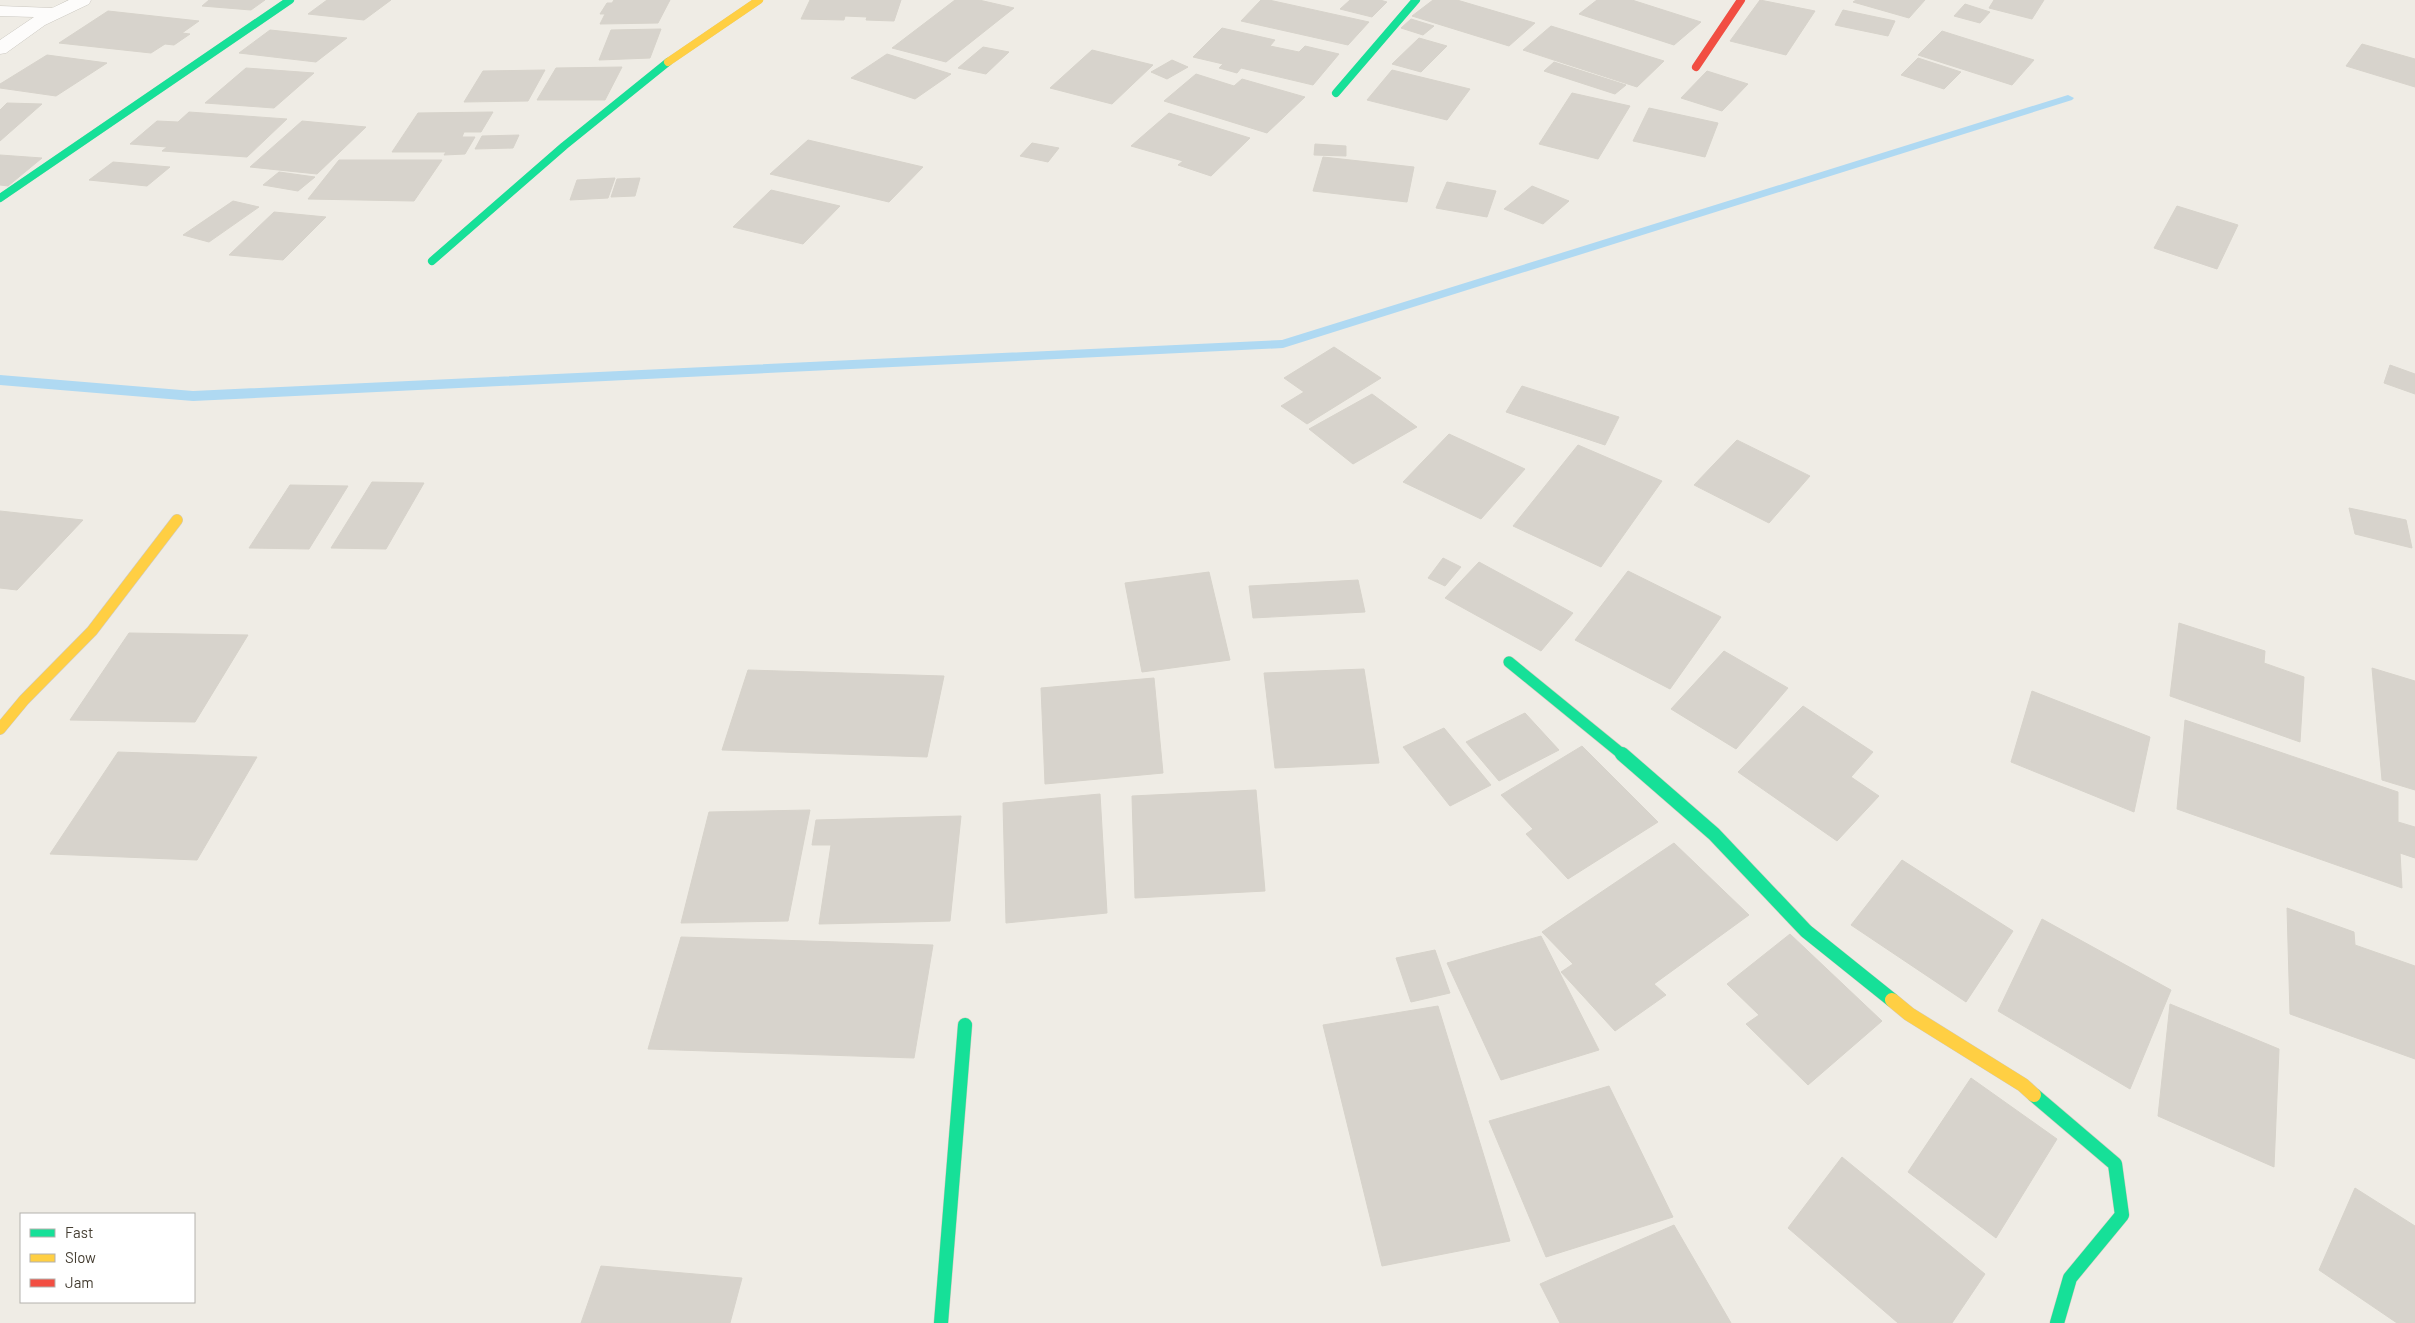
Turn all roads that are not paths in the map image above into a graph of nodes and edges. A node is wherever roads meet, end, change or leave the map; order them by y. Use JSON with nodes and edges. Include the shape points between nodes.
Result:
{"nodes":[{"id":1,"x":83,"y":0,"type":"edge"},
{"id":2,"x":290,"y":0,"type":"edge"},
{"id":3,"x":759,"y":0,"type":"edge"},
{"id":4,"x":1416,"y":0,"type":"edge"},
{"id":5,"x":1741,"y":0,"type":"edge"},
{"id":6,"x":0,"y":11,"type":"edge"},
{"id":7,"x":54,"y":13,"type":"junction"},
{"id":8,"x":0,"y":49,"type":"edge"},
{"id":9,"x":1696,"y":66,"type":"dead end"},
{"id":10,"x":1336,"y":93,"type":"dead end"},
{"id":11,"x":0,"y":198,"type":"edge"},
{"id":12,"x":432,"y":261,"type":"dead end"},
{"id":13,"x":177,"y":520,"type":"dead end"},
{"id":14,"x":1509,"y":662,"type":"dead end"},
{"id":15,"x":0,"y":728,"type":"edge"},
{"id":16,"x":965,"y":1025,"type":"dead end"},
{"id":17,"x":941,"y":1323,"type":"edge"},
{"id":18,"x":2057,"y":1323,"type":"edge"}],
"edges":[{"from":1,"to":7,"type":"street"},
{"from":2,"to":11,"type":"street"},
{"from":3,"to":12,"type":"street","via":[[665,64],[564,146]]},
{"from":4,"to":10,"type":"street"},
{"from":5,"to":9,"type":"street"},
{"from":6,"to":7,"type":"street"},
{"from":7,"to":8,"type":"street"},
{"from":13,"to":15,"type":"street","via":[[92,631]]},
{"from":14,"to":18,"type":"street","via":[[1707,827],[1806,930],[1908,1014],[2023,1085],[2115,1164],[2122,1214],[2070,1278]]},
{"from":16,"to":17,"type":"street"}]}
